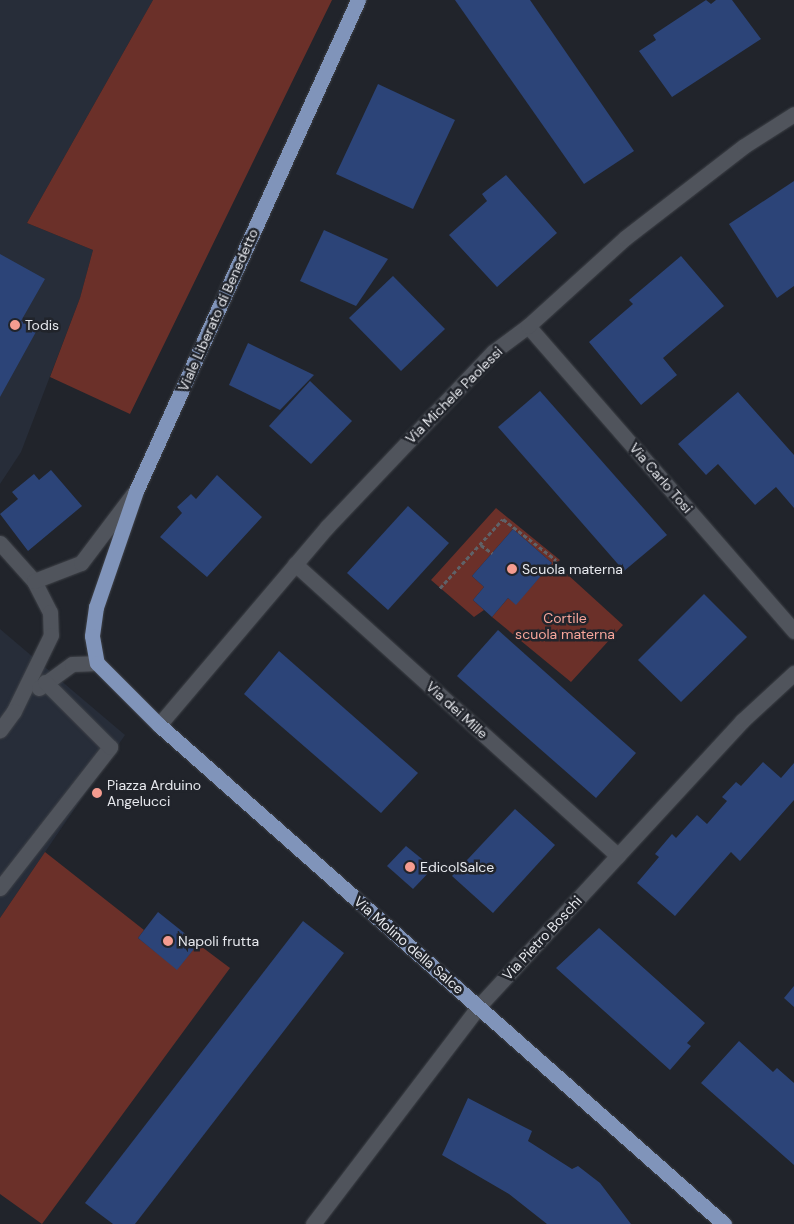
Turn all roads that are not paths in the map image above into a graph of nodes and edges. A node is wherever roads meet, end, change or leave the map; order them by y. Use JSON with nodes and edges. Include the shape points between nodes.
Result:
{"nodes":[{"id":1,"x":358,"y":0,"type":"edge"},
{"id":2,"x":794,"y":114,"type":"edge"},
{"id":3,"x":528,"y":326,"type":"junction"},
{"id":4,"x":136,"y":491,"type":"junction"},
{"id":5,"x":0,"y":543,"type":"edge"},
{"id":6,"x":295,"y":564,"type":"junction"},
{"id":7,"x":34,"y":581,"type":"junction"},
{"id":8,"x":794,"y":631,"type":"edge"},
{"id":9,"x":97,"y":663,"type":"junction"},
{"id":10,"x":794,"y":673,"type":"edge"},
{"id":11,"x":45,"y":682,"type":"junction"},
{"id":12,"x":14,"y":711,"type":"junction"},
{"id":13,"x":160,"y":725,"type":"junction"},
{"id":14,"x":0,"y":730,"type":"edge"},
{"id":15,"x":618,"y":856,"type":"junction"},
{"id":16,"x":0,"y":888,"type":"edge"},
{"id":17,"x":479,"y":1006,"type":"junction"},
{"id":18,"x":313,"y":1224,"type":"edge"},
{"id":19,"x":724,"y":1224,"type":"edge"}],
"edges":[{"from":1,"to":4,"type":"main road","name":"Viale Liberato di Benedetto"},
{"from":2,"to":3,"type":"street","name":"Via Michele Paolessi","via":[[744,146],[626,238]]},
{"from":3,"to":6,"type":"street","name":"Via Michele Paolessi","via":[[493,352]]},
{"from":3,"to":8,"type":"street","name":"Via Carlo Tosi"},
{"from":4,"to":7,"type":"street","name":"Viale Liberato di Benedetto","via":[[80,563]]},
{"from":4,"to":9,"type":"main road","via":[[96,607],[92,636]]},
{"from":5,"to":7,"type":"street"},
{"from":6,"to":13,"type":"street","name":"Via Michele Paolessi"},
{"from":6,"to":15,"type":"street","name":"Via dei Mille"},
{"from":7,"to":12,"type":"street","via":[[50,612],[51,635]]},
{"from":9,"to":11,"type":"street","via":[[72,664]]},
{"from":9,"to":13,"type":"main road","name":"Via Molino della Salce"},
{"from":10,"to":15,"type":"street","name":"Via Pietro Boschi","via":[[742,721]]},
{"from":11,"to":12,"type":"street"},
{"from":11,"to":16,"type":"street","via":[[110,747]]},
{"from":12,"to":14,"type":"street"},
{"from":13,"to":17,"type":"main road","name":"Via Molino della Salce"},
{"from":15,"to":17,"type":"street","name":"Via Pietro Boschi"},
{"from":17,"to":18,"type":"street","name":"Via Pietro Boschi"},
{"from":17,"to":19,"type":"main road","name":"Via Molino della Salce"}]}
